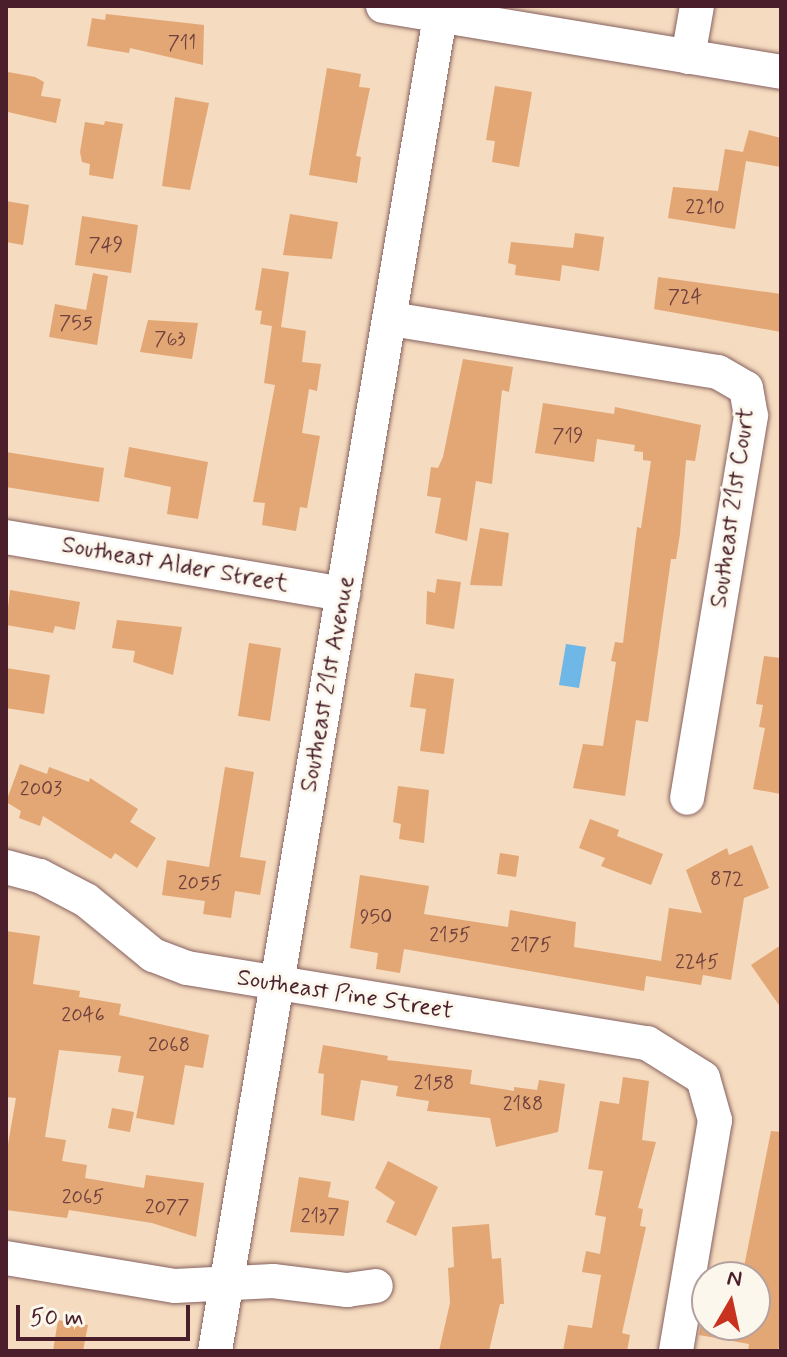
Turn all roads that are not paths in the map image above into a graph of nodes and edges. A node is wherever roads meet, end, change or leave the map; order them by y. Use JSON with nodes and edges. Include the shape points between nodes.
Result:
{"nodes":[{"id":1,"x":383,"y":6,"type":"edge"},
{"id":2,"x":697,"y":6,"type":"edge"},
{"id":3,"x":440,"y":16,"type":"junction"},
{"id":4,"x":688,"y":57,"type":"junction"},
{"id":5,"x":781,"y":72,"type":"edge"},
{"id":6,"x":391,"y":319,"type":"junction"},
{"id":7,"x":6,"y":537,"type":"edge"},
{"id":8,"x":343,"y":594,"type":"junction"},
{"id":9,"x":687,"y":798,"type":"dead end"},
{"id":10,"x":6,"y":867,"type":"edge"},
{"id":11,"x":277,"y":986,"type":"junction"},
{"id":12,"x":6,"y":1258,"type":"edge"},
{"id":13,"x":226,"y":1286,"type":"junction"},
{"id":14,"x":376,"y":1286,"type":"dead end"},
{"id":15,"x":215,"y":1351,"type":"edge"},
{"id":16,"x":676,"y":1351,"type":"edge"}],
"edges":[{"from":1,"to":3,"type":"street"},
{"from":2,"to":4,"type":"street"},
{"from":3,"to":4,"type":"street"},
{"from":3,"to":6,"type":"street","name":"Southeast 21st Avenue"},
{"from":4,"to":5,"type":"street"},
{"from":6,"to":8,"type":"street","name":"Southeast 21st Avenue"},
{"from":6,"to":9,"type":"street","name":"Southeast 21st Court","via":[[718,372],[746,388],[751,416]]},
{"from":7,"to":8,"type":"street","name":"Southeast Alder Street"},
{"from":8,"to":11,"type":"street","name":"Southeast 21st Avenue"},
{"from":10,"to":11,"type":"street","name":"Southeast Pine Street","via":[[40,876],[86,900],[153,955]]},
{"from":11,"to":13,"type":"street","name":"Southeast 21st Avenue"},
{"from":11,"to":16,"type":"street","name":"Southeast Pine Street","via":[[647,1043],[703,1078],[715,1120]]},
{"from":12,"to":13,"type":"street","via":[[175,1286]]},
{"from":13,"to":14,"type":"street","via":[[273,1281],[347,1290]]},
{"from":13,"to":15,"type":"street","name":"Southeast 21st Avenue"}]}
